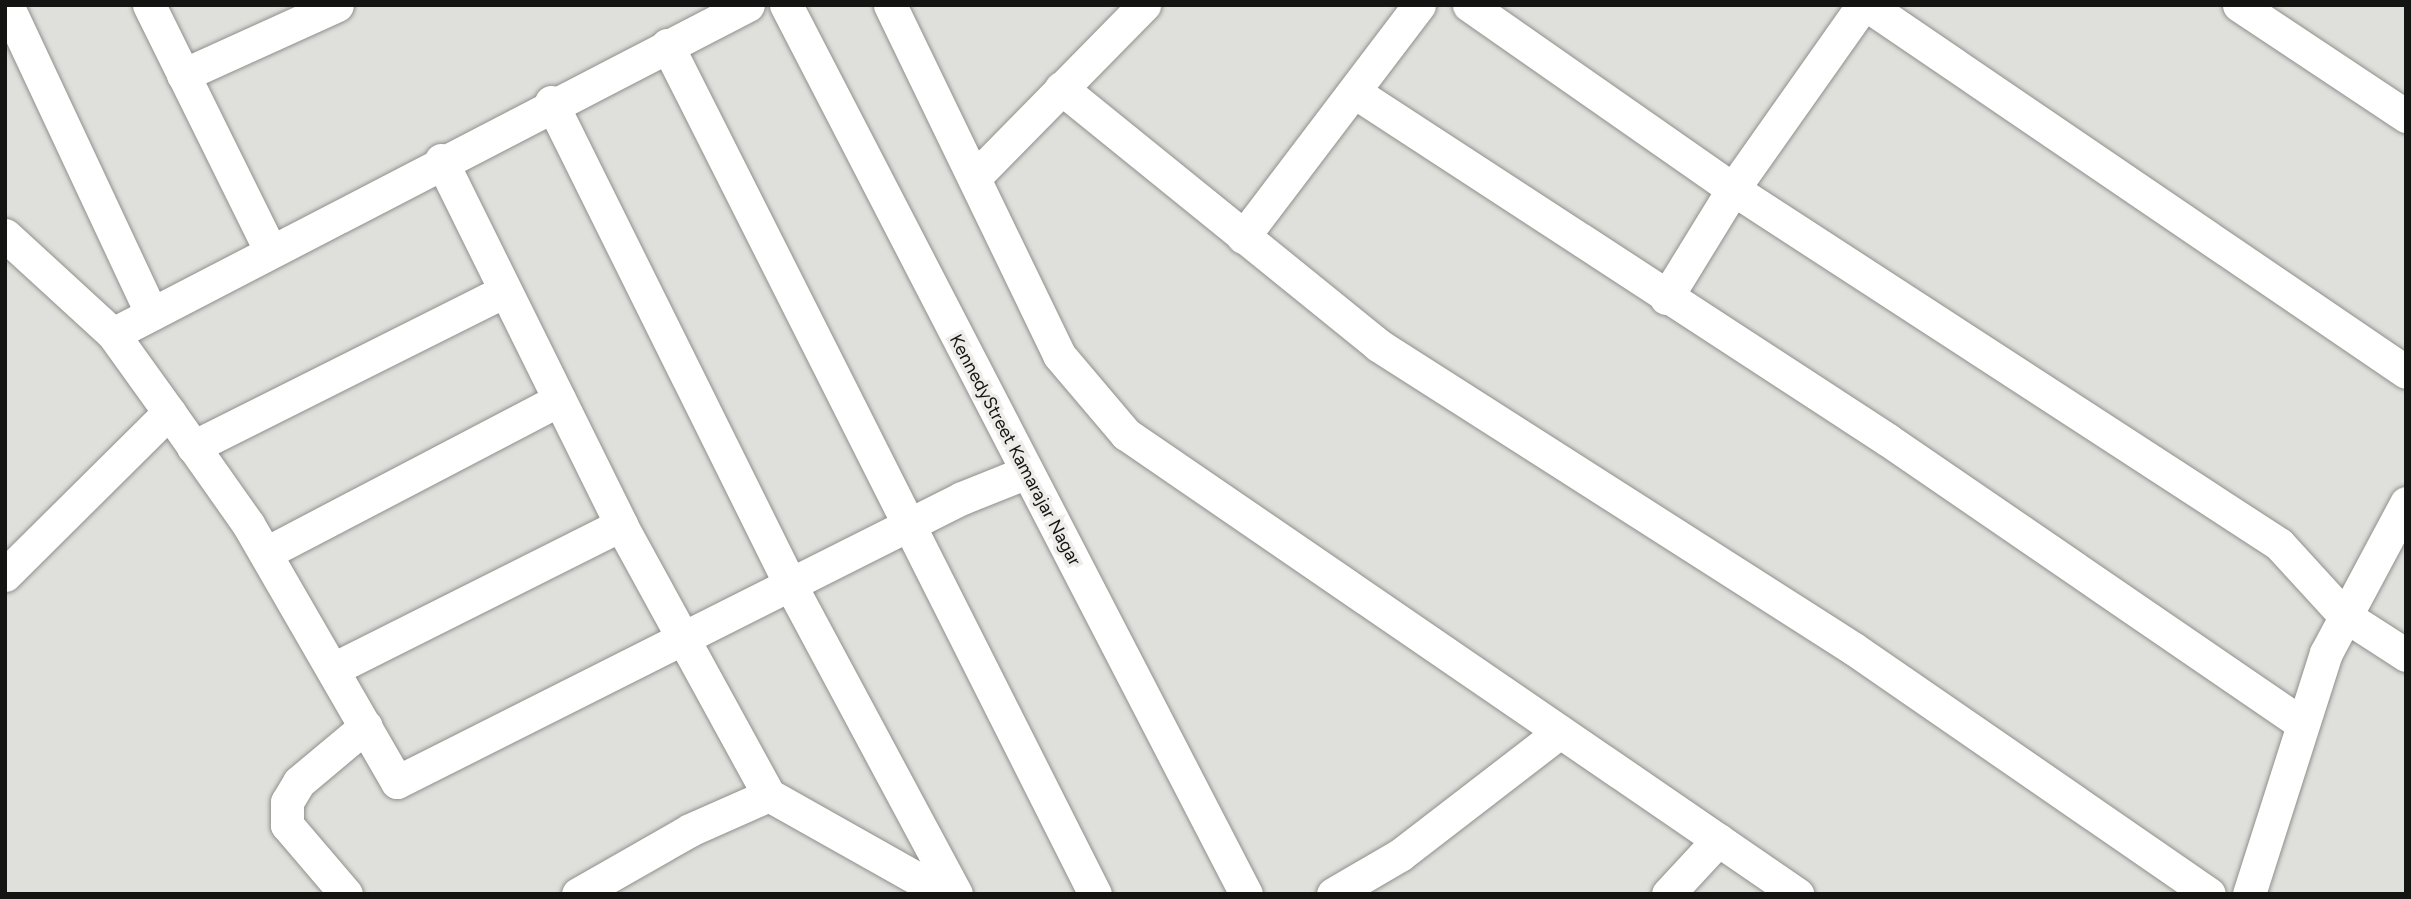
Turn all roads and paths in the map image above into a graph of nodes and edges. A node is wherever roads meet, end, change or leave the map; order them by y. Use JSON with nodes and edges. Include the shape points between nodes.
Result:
{"nodes":[{"id":1,"x":7,"y":5,"type":"edge"},
{"id":2,"x":149,"y":5,"type":"edge"},
{"id":3,"x":337,"y":5,"type":"edge"},
{"id":4,"x":748,"y":5,"type":"edge"},
{"id":5,"x":786,"y":5,"type":"edge"},
{"id":6,"x":890,"y":5,"type":"edge"},
{"id":7,"x":1144,"y":5,"type":"edge"},
{"id":8,"x":1419,"y":5,"type":"edge"},
{"id":9,"x":1469,"y":5,"type":"edge"},
{"id":10,"x":1865,"y":5,"type":"edge"},
{"id":11,"x":2239,"y":5,"type":"edge"},
{"id":12,"x":667,"y":45,"type":"junction"},
{"id":13,"x":183,"y":75,"type":"junction"},
{"id":14,"x":1061,"y":88,"type":"junction"},
{"id":15,"x":1356,"y":93,"type":"junction"},
{"id":16,"x":551,"y":102,"type":"junction"},
{"id":17,"x":2406,"y":116,"type":"edge"},
{"id":18,"x":441,"y":160,"type":"junction"},
{"id":19,"x":975,"y":176,"type":"junction"},
{"id":20,"x":1733,"y":189,"type":"junction"},
{"id":21,"x":1243,"y":237,"type":"junction"},
{"id":22,"x":8,"y":244,"type":"edge"},
{"id":23,"x":270,"y":250,"type":"junction"},
{"id":24,"x":505,"y":291,"type":"junction"},
{"id":25,"x":1666,"y":298,"type":"junction"},
{"id":26,"x":152,"y":314,"type":"junction"},
{"id":27,"x":113,"y":334,"type":"junction"},
{"id":28,"x":2406,"y":372,"type":"edge"},
{"id":29,"x":559,"y":400,"type":"junction"},
{"id":30,"x":169,"y":412,"type":"junction"},
{"id":31,"x":193,"y":447,"type":"junction"},
{"id":32,"x":1027,"y":472,"type":"junction"},
{"id":33,"x":2406,"y":503,"type":"edge"},
{"id":34,"x":621,"y":525,"type":"junction"},
{"id":35,"x":907,"y":526,"type":"junction"},
{"id":36,"x":266,"y":553,"type":"junction"},
{"id":37,"x":5,"y":575,"type":"edge"},
{"id":38,"x":792,"y":588,"type":"junction"},
{"id":39,"x":2344,"y":615,"type":"junction"},
{"id":40,"x":686,"y":636,"type":"junction"},
{"id":41,"x":2406,"y":655,"type":"edge"},
{"id":42,"x":335,"y":668,"type":"junction"},
{"id":43,"x":2301,"y":723,"type":"junction"},
{"id":44,"x":366,"y":726,"type":"junction"},
{"id":45,"x":1560,"y":732,"type":"junction"},
{"id":46,"x":769,"y":795,"type":"junction"},
{"id":47,"x":1718,"y":840,"type":"junction"},
{"id":48,"x":346,"y":894,"type":"edge"},
{"id":49,"x":578,"y":894,"type":"edge"},
{"id":50,"x":945,"y":894,"type":"edge"},
{"id":51,"x":956,"y":894,"type":"edge"},
{"id":52,"x":1095,"y":894,"type":"edge"},
{"id":53,"x":1246,"y":894,"type":"edge"},
{"id":54,"x":1333,"y":894,"type":"edge"},
{"id":55,"x":1668,"y":894,"type":"edge"},
{"id":56,"x":1797,"y":894,"type":"edge"},
{"id":57,"x":2209,"y":894,"type":"edge"},
{"id":58,"x":2249,"y":894,"type":"edge"}],
"edges":[{"from":1,"to":26,"type":"street"},
{"from":2,"to":13,"type":"street"},
{"from":3,"to":13,"type":"street"},
{"from":4,"to":12,"type":"street"},
{"from":5,"to":32,"type":"street","name":"KennedyStreet Kamarajar Nagar"},
{"from":6,"to":19,"type":"street"},
{"from":7,"to":14,"type":"street"},
{"from":8,"to":15,"type":"street"},
{"from":9,"to":20,"type":"street"},
{"from":10,"to":20,"type":"street"},
{"from":10,"to":28,"type":"street"},
{"from":11,"to":17,"type":"street"},
{"from":12,"to":16,"type":"street"},
{"from":12,"to":35,"type":"street"},
{"from":13,"to":23,"type":"street"},
{"from":14,"to":19,"type":"street"},
{"from":14,"to":21,"type":"street"},
{"from":15,"to":21,"type":"street"},
{"from":15,"to":25,"type":"street"},
{"from":16,"to":18,"type":"street"},
{"from":16,"to":38,"type":"street"},
{"from":18,"to":23,"type":"street"},
{"from":18,"to":24,"type":"street"},
{"from":19,"to":45,"type":"street","via":[[1059,355],[1126,434]]},
{"from":20,"to":25,"type":"street"},
{"from":20,"to":39,"type":"street","via":[[2279,544]]},
{"from":21,"to":57,"type":"street","via":[[1378,345],[1854,649]]},
{"from":22,"to":27,"type":"street"},
{"from":23,"to":26,"type":"street"},
{"from":24,"to":29,"type":"street"},
{"from":24,"to":31,"type":"street"},
{"from":25,"to":43,"type":"street"},
{"from":26,"to":27,"type":"street"},
{"from":27,"to":30,"type":"street"},
{"from":29,"to":34,"type":"street"},
{"from":29,"to":36,"type":"street"},
{"from":30,"to":31,"type":"street"},
{"from":30,"to":37,"type":"street"},
{"from":31,"to":36,"type":"street"},
{"from":32,"to":35,"type":"street"},
{"from":32,"to":53,"type":"street","name":"KennedyStreet Kamarajar Nagar"},
{"from":33,"to":39,"type":"street"},
{"from":34,"to":40,"type":"street"},
{"from":34,"to":42,"type":"street"},
{"from":35,"to":38,"type":"street"},
{"from":35,"to":52,"type":"street"},
{"from":36,"to":42,"type":"street"},
{"from":38,"to":40,"type":"street"},
{"from":38,"to":51,"type":"street"},
{"from":39,"to":41,"type":"street"},
{"from":39,"to":43,"type":"street"},
{"from":40,"to":44,"type":"street","via":[[397,782]]},
{"from":40,"to":46,"type":"street"},
{"from":42,"to":44,"type":"street"},
{"from":43,"to":58,"type":"street"},
{"from":44,"to":48,"type":"street","via":[[299,782],[287,802],[287,825]]},
{"from":45,"to":47,"type":"street"},
{"from":45,"to":54,"type":"street","via":[[1400,855]]},
{"from":46,"to":49,"type":"street","via":[[690,830]]},
{"from":46,"to":50,"type":"street"},
{"from":47,"to":55,"type":"street"},
{"from":47,"to":56,"type":"street"}]}
